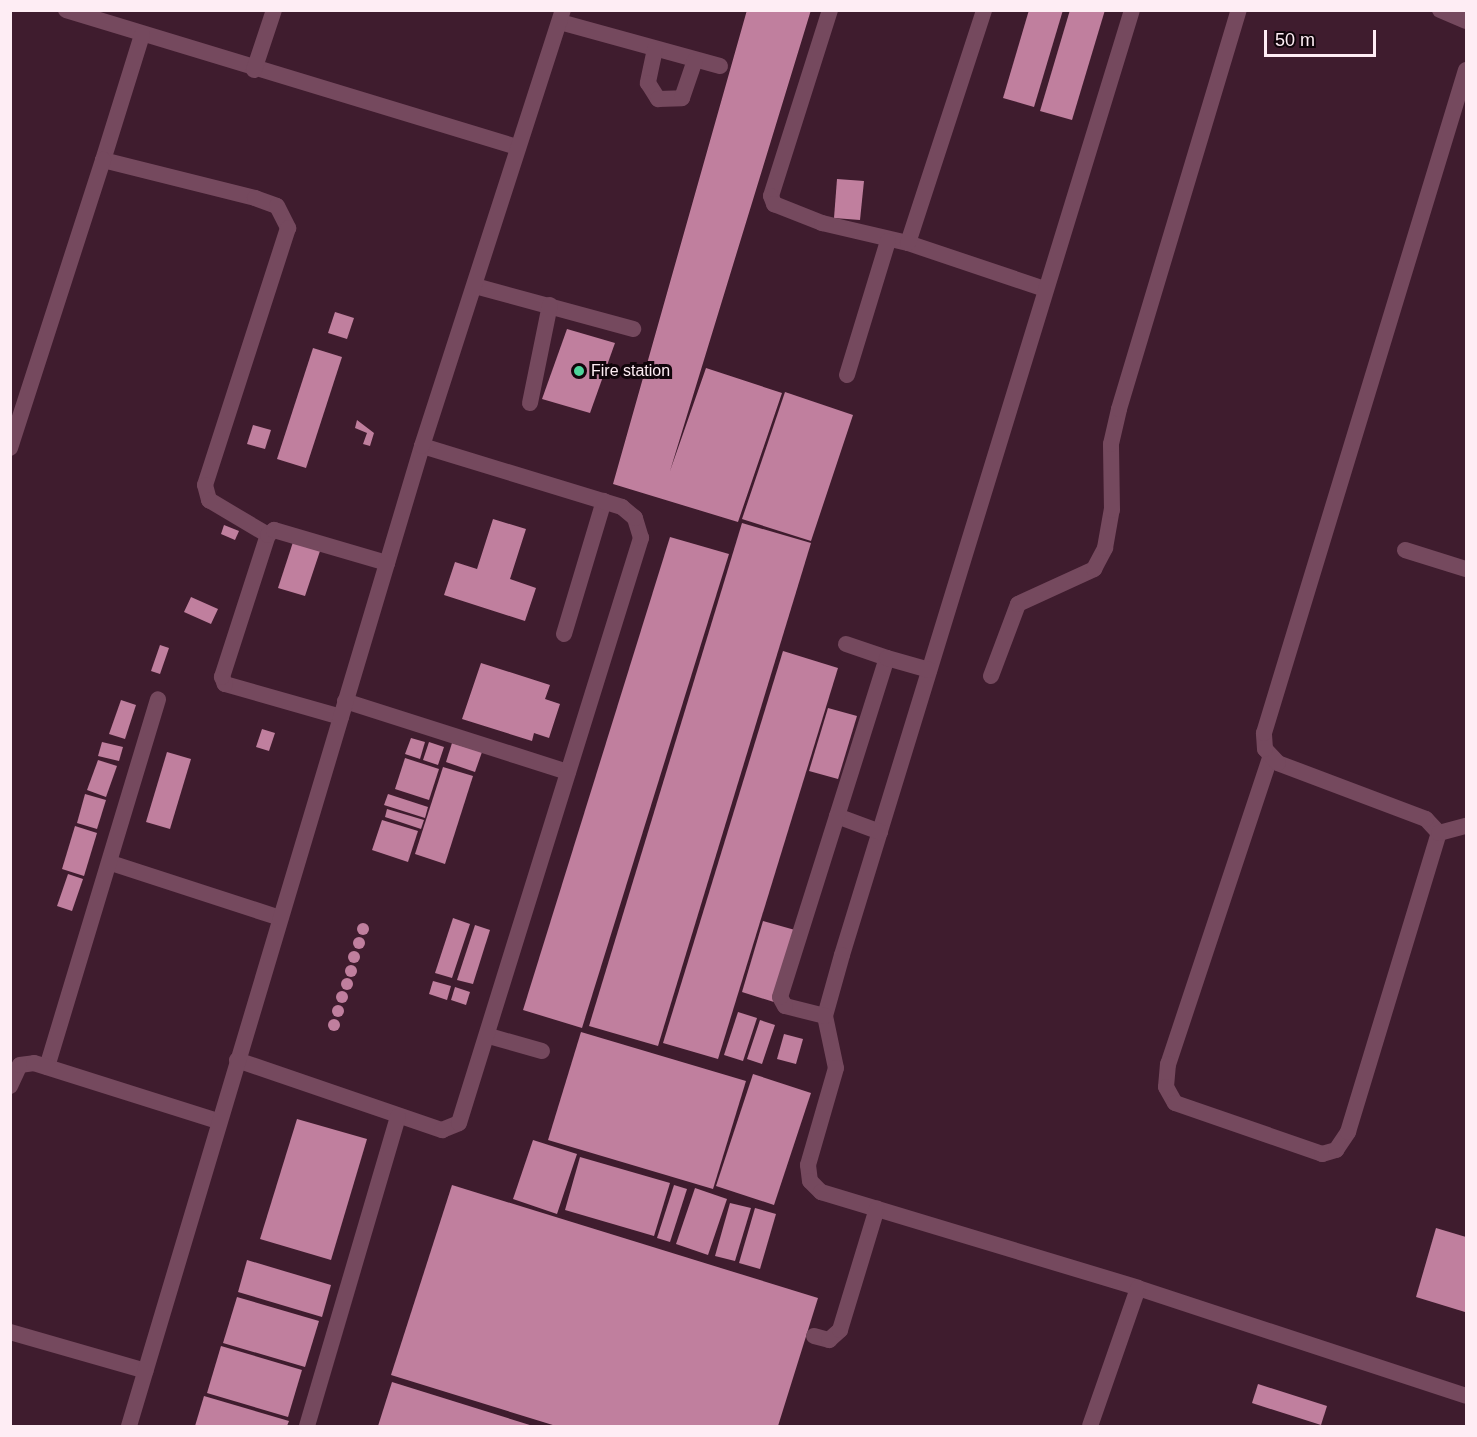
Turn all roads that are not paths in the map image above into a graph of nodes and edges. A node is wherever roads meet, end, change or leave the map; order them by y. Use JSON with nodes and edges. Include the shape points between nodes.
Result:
{"nodes":[{"id":1,"x":66,"y":10,"type":"edge"},
{"id":2,"x":274,"y":10,"type":"edge"},
{"id":3,"x":830,"y":10,"type":"edge"},
{"id":4,"x":984,"y":10,"type":"edge"},
{"id":5,"x":1132,"y":10,"type":"edge"},
{"id":6,"x":1239,"y":10,"type":"edge"},
{"id":7,"x":1440,"y":10,"type":"edge"},
{"id":8,"x":562,"y":16,"type":"edge"},
{"id":9,"x":1467,"y":21,"type":"edge"},
{"id":10,"x":142,"y":35,"type":"junction"},
{"id":11,"x":656,"y":49,"type":"junction"},
{"id":12,"x":695,"y":60,"type":"junction"},
{"id":13,"x":720,"y":66,"type":"dead end"},
{"id":14,"x":254,"y":70,"type":"junction"},
{"id":15,"x":1467,"y":70,"type":"edge"},
{"id":16,"x":516,"y":147,"type":"junction"},
{"id":17,"x":103,"y":160,"type":"junction"},
{"id":18,"x":888,"y":241,"type":"junction"},
{"id":19,"x":908,"y":243,"type":"junction"},
{"id":20,"x":475,"y":286,"type":"junction"},
{"id":21,"x":1045,"y":289,"type":"junction"},
{"id":22,"x":550,"y":305,"type":"junction"},
{"id":23,"x":633,"y":329,"type":"dead end"},
{"id":24,"x":847,"y":375,"type":"dead end"},
{"id":25,"x":530,"y":404,"type":"dead end"},
{"id":26,"x":422,"y":446,"type":"junction"},
{"id":27,"x":10,"y":448,"type":"edge"},
{"id":28,"x":604,"y":501,"type":"junction"},
{"id":29,"x":268,"y":535,"type":"junction"},
{"id":30,"x":1405,"y":549,"type":"dead end"},
{"id":31,"x":387,"y":563,"type":"junction"},
{"id":32,"x":1467,"y":569,"type":"edge"},
{"id":33,"x":564,"y":634,"type":"dead end"},
{"id":34,"x":846,"y":644,"type":"dead end"},
{"id":35,"x":887,"y":658,"type":"junction"},
{"id":36,"x":929,"y":669,"type":"junction"},
{"id":37,"x":991,"y":676,"type":"dead end"},
{"id":38,"x":158,"y":699,"type":"dead end"},
{"id":39,"x":343,"y":709,"type":"junction"},
{"id":40,"x":1270,"y":758,"type":"junction"},
{"id":41,"x":568,"y":772,"type":"junction"},
{"id":42,"x":837,"y":816,"type":"junction"},
{"id":43,"x":1467,"y":826,"type":"edge"},
{"id":44,"x":880,"y":832,"type":"junction"},
{"id":45,"x":1439,"y":833,"type":"junction"},
{"id":46,"x":111,"y":863,"type":"junction"},
{"id":47,"x":280,"y":918,"type":"junction"},
{"id":48,"x":825,"y":1016,"type":"junction"},
{"id":49,"x":489,"y":1036,"type":"junction"},
{"id":50,"x":542,"y":1051,"type":"dead end"},
{"id":51,"x":237,"y":1060,"type":"junction"},
{"id":52,"x":47,"y":1067,"type":"junction"},
{"id":53,"x":10,"y":1086,"type":"edge"},
{"id":54,"x":398,"y":1117,"type":"junction"},
{"id":55,"x":218,"y":1121,"type":"junction"},
{"id":56,"x":877,"y":1208,"type":"junction"},
{"id":57,"x":1138,"y":1287,"type":"junction"},
{"id":58,"x":10,"y":1332,"type":"edge"},
{"id":59,"x":814,"y":1336,"type":"dead end"},
{"id":60,"x":146,"y":1371,"type":"junction"},
{"id":61,"x":1467,"y":1396,"type":"edge"},
{"id":62,"x":129,"y":1426,"type":"edge"},
{"id":63,"x":308,"y":1426,"type":"edge"},
{"id":64,"x":1090,"y":1426,"type":"edge"}],
"edges":[{"from":1,"to":10,"type":"lane"},
{"from":2,"to":14,"type":"lane"},
{"from":3,"to":18,"type":"lane","via":[[771,196],[774,204],[822,223]]},
{"from":4,"to":19,"type":"lane"},
{"from":5,"to":21,"type":"lane"},
{"from":6,"to":37,"type":"lane","via":[[1119,409],[1111,444],[1112,510],[1105,548],[1094,569],[1018,604]]},
{"from":7,"to":9,"type":"lane"},
{"from":8,"to":11,"type":"lane"},
{"from":8,"to":16,"type":"lane"},
{"from":10,"to":14,"type":"lane"},
{"from":10,"to":17,"type":"lane"},
{"from":11,"to":12,"type":"lane"},
{"from":11,"to":12,"type":"lane","via":[[648,82],[658,99],[682,98]]},
{"from":12,"to":13,"type":"lane"},
{"from":14,"to":16,"type":"lane"},
{"from":15,"to":40,"type":"lane","via":[[1265,725]]},
{"from":16,"to":20,"type":"lane"},
{"from":17,"to":27,"type":"lane"},
{"from":17,"to":29,"type":"lane","via":[[255,198],[276,206],[288,228],[205,485],[209,500]]},
{"from":18,"to":19,"type":"lane"},
{"from":18,"to":24,"type":"lane"},
{"from":19,"to":21,"type":"lane"},
{"from":20,"to":22,"type":"lane"},
{"from":20,"to":26,"type":"lane"},
{"from":21,"to":36,"type":"lane"},
{"from":22,"to":23,"type":"lane"},
{"from":22,"to":25,"type":"lane"},
{"from":26,"to":28,"type":"lane"},
{"from":26,"to":31,"type":"lane"},
{"from":28,"to":33,"type":"lane"},
{"from":28,"to":41,"type":"lane","via":[[635,518],[640,538]]},
{"from":29,"to":31,"type":"lane","via":[[282,529]]},
{"from":29,"to":39,"type":"lane","via":[[222,677],[225,684]]},
{"from":30,"to":32,"type":"lane"},
{"from":31,"to":39,"type":"lane"},
{"from":34,"to":35,"type":"lane"},
{"from":35,"to":36,"type":"lane"},
{"from":35,"to":42,"type":"lane"},
{"from":36,"to":44,"type":"lane"},
{"from":38,"to":46,"type":"lane"},
{"from":39,"to":41,"type":"lane"},
{"from":39,"to":47,"type":"lane"},
{"from":40,"to":45,"type":"lane","via":[[1426,819]]},
{"from":40,"to":45,"type":"lane","via":[[1168,1064],[1166,1087],[1175,1103],[1322,1154],[1336,1150],[1348,1132]]},
{"from":41,"to":49,"type":"lane"},
{"from":42,"to":44,"type":"lane"},
{"from":42,"to":48,"type":"lane","via":[[780,997],[785,1006]]},
{"from":43,"to":45,"type":"lane"},
{"from":44,"to":48,"type":"lane"},
{"from":46,"to":47,"type":"lane"},
{"from":46,"to":52,"type":"lane"},
{"from":47,"to":51,"type":"lane"},
{"from":48,"to":56,"type":"lane","via":[[836,1068],[808,1165],[810,1181],[821,1192]]},
{"from":49,"to":50,"type":"lane"},
{"from":49,"to":54,"type":"lane","via":[[459,1123],[442,1130]]},
{"from":51,"to":54,"type":"lane"},
{"from":51,"to":55,"type":"lane"},
{"from":52,"to":53,"type":"lane","via":[[20,1065]]},
{"from":52,"to":55,"type":"lane"},
{"from":54,"to":63,"type":"lane"},
{"from":55,"to":60,"type":"lane"},
{"from":56,"to":57,"type":"lane"},
{"from":56,"to":59,"type":"lane","via":[[840,1330],[829,1340]]},
{"from":57,"to":61,"type":"lane"},
{"from":57,"to":64,"type":"lane"},
{"from":58,"to":60,"type":"lane"},
{"from":60,"to":62,"type":"lane"}]}
